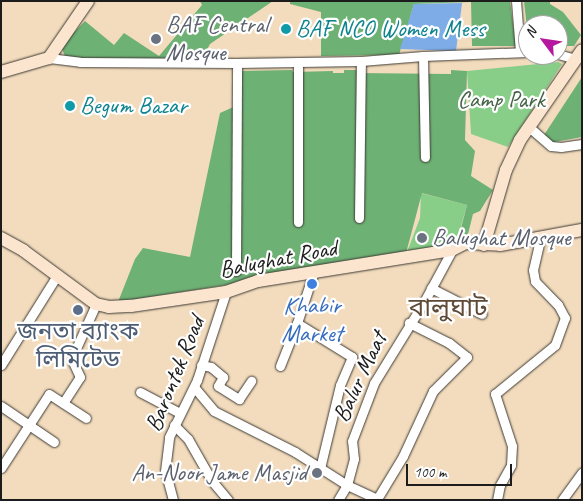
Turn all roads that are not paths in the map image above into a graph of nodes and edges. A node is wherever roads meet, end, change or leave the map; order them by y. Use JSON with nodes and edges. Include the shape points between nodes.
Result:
{"nodes":[{"id":1,"x":88,"y":1,"type":"edge"},
{"id":2,"x":516,"y":1,"type":"edge"},
{"id":3,"x":518,"y":15,"type":"edge"},
{"id":4,"x":518,"y":52,"type":"edge"},
{"id":5,"x":579,"y":54,"type":"edge"},
{"id":6,"x":423,"y":56,"type":"junction"},
{"id":7,"x":49,"y":58,"type":"junction"},
{"id":8,"x":361,"y":61,"type":"junction"},
{"id":9,"x":298,"y":62,"type":"junction"},
{"id":10,"x":237,"y":63,"type":"junction"},
{"id":11,"x":1,"y":72,"type":"edge"},
{"id":12,"x":529,"y":127,"type":"junction"},
{"id":13,"x":582,"y":144,"type":"edge"},
{"id":14,"x":425,"y":157,"type":"dead end"},
{"id":15,"x":359,"y":218,"type":"dead end"},
{"id":16,"x":298,"y":222,"type":"dead end"},
{"id":17,"x":582,"y":230,"type":"edge"},
{"id":18,"x":1,"y":238,"type":"edge"},
{"id":19,"x":540,"y":239,"type":"junction"},
{"id":20,"x":484,"y":245,"type":"junction"},
{"id":21,"x":452,"y":250,"type":"junction"},
{"id":22,"x":236,"y":270,"type":"dead end"},
{"id":23,"x":314,"y":271,"type":"junction"},
{"id":24,"x":56,"y":277,"type":"junction"},
{"id":25,"x":431,"y":288,"type":"junction"},
{"id":26,"x":226,"y":292,"type":"junction"},
{"id":27,"x":96,"y":304,"type":"junction"},
{"id":28,"x":482,"y":314,"type":"dead end"},
{"id":29,"x":297,"y":323,"type":"junction"},
{"id":30,"x":409,"y":323,"type":"junction"},
{"id":31,"x":2,"y":360,"type":"edge"},
{"id":32,"x":201,"y":366,"type":"junction"},
{"id":33,"x":280,"y":366,"type":"dead end"},
{"id":34,"x":251,"y":381,"type":"dead end"},
{"id":35,"x":194,"y":387,"type":"junction"},
{"id":36,"x":140,"y":392,"type":"dead end"},
{"id":37,"x":63,"y":403,"type":"junction"},
{"id":38,"x":1,"y":406,"type":"edge"},
{"id":39,"x":180,"y":413,"type":"junction"},
{"id":40,"x":86,"y":418,"type":"dead end"},
{"id":41,"x":29,"y":425,"type":"junction"},
{"id":42,"x":174,"y":426,"type":"junction"},
{"id":43,"x":54,"y":442,"type":"dead end"},
{"id":44,"x":1,"y":468,"type":"edge"},
{"id":45,"x":320,"y":468,"type":"junction"},
{"id":46,"x":582,"y":472,"type":"edge"},
{"id":47,"x":347,"y":485,"type":"junction"},
{"id":48,"x":377,"y":499,"type":"edge"},
{"id":49,"x":173,"y":500,"type":"edge"},
{"id":50,"x":228,"y":500,"type":"edge"},
{"id":51,"x":338,"y":500,"type":"edge"},
{"id":52,"x":497,"y":500,"type":"edge"},
{"id":53,"x":562,"y":500,"type":"edge"}],
"edges":[{"from":1,"to":7,"type":"street"},
{"from":2,"to":3,"type":"street"},
{"from":4,"to":6,"type":"street"},
{"from":5,"to":12,"type":"street"},
{"from":6,"to":8,"type":"street"},
{"from":6,"to":14,"type":"street"},
{"from":7,"to":10,"type":"street","via":[[80,62]]},
{"from":7,"to":11,"type":"street"},
{"from":8,"to":9,"type":"street"},
{"from":8,"to":15,"type":"street"},
{"from":9,"to":10,"type":"street"},
{"from":9,"to":16,"type":"street"},
{"from":10,"to":22,"type":"street"},
{"from":12,"to":13,"type":"street","via":[[551,146]]},
{"from":12,"to":20,"type":"street","via":[[506,170]]},
{"from":17,"to":19,"type":"street","name":"Balughat Road"},
{"from":18,"to":24,"type":"street","via":[[24,251]]},
{"from":19,"to":20,"type":"street","name":"Balughat Road"},
{"from":19,"to":52,"type":"street","via":[[533,270],[535,281],[558,305],[564,318],[556,345],[495,394],[512,446],[511,465],[500,485]]},
{"from":20,"to":21,"type":"street","name":"Balughat Road","via":[[466,243]]},
{"from":21,"to":23,"type":"street","name":"Balughat Road"},
{"from":21,"to":25,"type":"street","name":"Balur Maat"},
{"from":23,"to":26,"type":"street","name":"Balughat Road","via":[[258,281]]},
{"from":23,"to":29,"type":"street"},
{"from":24,"to":27,"type":"street"},
{"from":24,"to":31,"type":"street"},
{"from":25,"to":28,"type":"street"},
{"from":25,"to":30,"type":"street","name":"Balur Maat"},
{"from":26,"to":27,"type":"street","name":"Balughat Road","via":[[131,306]]},
{"from":26,"to":32,"type":"street","name":"Barontek Road"},
{"from":27,"to":37,"type":"street","via":[[74,353],[73,362],[80,377]]},
{"from":29,"to":33,"type":"street"},
{"from":29,"to":45,"type":"street","via":[[352,357],[340,385]]},
{"from":30,"to":47,"type":"street","name":"Balur Maat","via":[[374,383],[363,410],[352,441],[354,459]]},
{"from":30,"to":48,"type":"street","via":[[449,343],[467,357],[433,391],[403,456]]},
{"from":32,"to":34,"type":"street","via":[[210,367],[223,377],[218,386],[239,399]]},
{"from":32,"to":35,"type":"street","name":"Barontek Road"},
{"from":35,"to":39,"type":"street","name":"Barontek Road"},
{"from":35,"to":45,"type":"street","via":[[214,410]]},
{"from":36,"to":39,"type":"street"},
{"from":37,"to":40,"type":"street"},
{"from":37,"to":41,"type":"street","via":[[49,394]]},
{"from":38,"to":41,"type":"street"},
{"from":39,"to":42,"type":"street","name":"Barontek Road"},
{"from":41,"to":43,"type":"street"},
{"from":41,"to":44,"type":"street"},
{"from":42,"to":49,"type":"street","name":"Barontek Road","via":[[165,471]]},
{"from":42,"to":50,"type":"street","via":[[188,439],[212,481]]},
{"from":45,"to":47,"type":"street"},
{"from":46,"to":53,"type":"street"},
{"from":47,"to":48,"type":"street"},
{"from":47,"to":51,"type":"street","name":"Balur Maat"}]}
